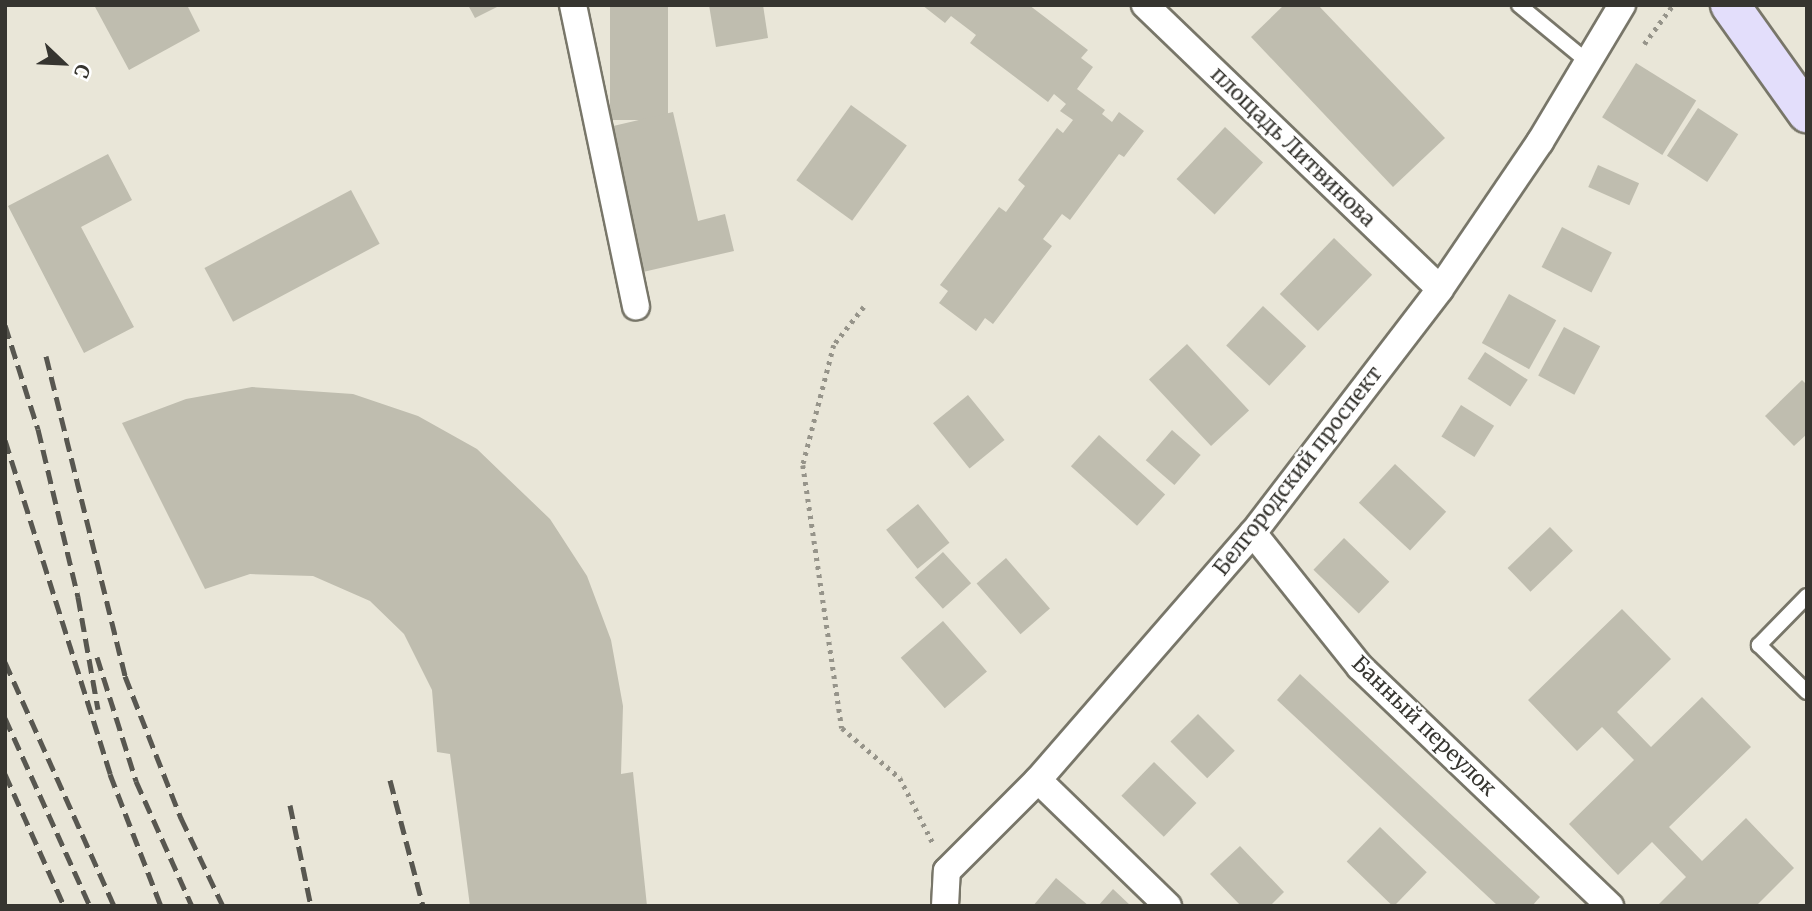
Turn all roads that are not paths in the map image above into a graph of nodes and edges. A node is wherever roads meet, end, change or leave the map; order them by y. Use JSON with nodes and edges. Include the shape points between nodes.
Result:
{"nodes":[{"id":1,"x":573,"y":5,"type":"edge"},
{"id":2,"x":1145,"y":5,"type":"edge"},
{"id":3,"x":1519,"y":5,"type":"edge"},
{"id":4,"x":1622,"y":5,"type":"edge"},
{"id":5,"x":1730,"y":5,"type":"edge"},
{"id":6,"x":1588,"y":62,"type":"junction"},
{"id":7,"x":1807,"y":113,"type":"edge"},
{"id":8,"x":1440,"y":289,"type":"junction"},
{"id":9,"x":636,"y":306,"type":"dead end"},
{"id":10,"x":1253,"y":533,"type":"junction"},
{"id":11,"x":1807,"y":596,"type":"edge"},
{"id":12,"x":1807,"y":692,"type":"edge"},
{"id":13,"x":1038,"y":780,"type":"junction"},
{"id":14,"x":945,"y":906,"type":"edge"},
{"id":15,"x":1168,"y":906,"type":"edge"},
{"id":16,"x":1610,"y":906,"type":"edge"}],
"edges":[{"from":1,"to":9,"type":"street"},
{"from":2,"to":8,"type":"street","name":"площадь Литвинова"},
{"from":3,"to":6,"type":"lane"},
{"from":4,"to":6,"type":"street","name":"Белгородский проспект"},
{"from":5,"to":7,"type":"main road"},
{"from":6,"to":8,"type":"street","name":"Белгородский проспект"},
{"from":8,"to":10,"type":"street","name":"Белгородский проспект"},
{"from":10,"to":13,"type":"street","name":"Белгородский проспект"},
{"from":10,"to":16,"type":"street","name":"Банный переулок","via":[[1360,667]]},
{"from":11,"to":12,"type":"lane","via":[[1759,645]]},
{"from":13,"to":14,"type":"street","name":"Белгородский проспект","via":[[947,871]]},
{"from":13,"to":15,"type":"street"}]}
